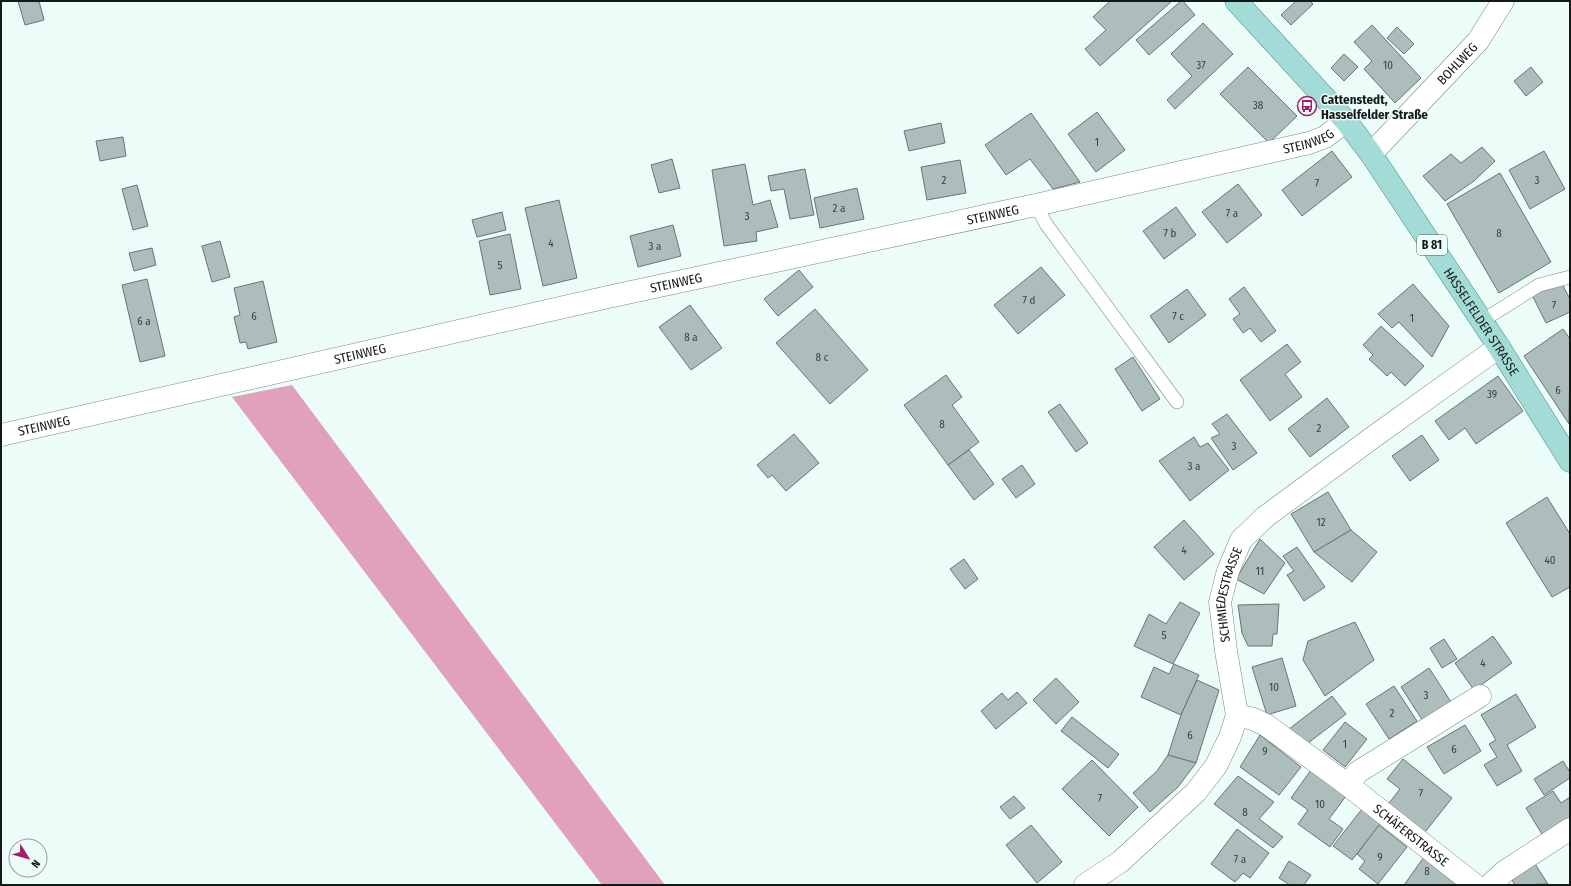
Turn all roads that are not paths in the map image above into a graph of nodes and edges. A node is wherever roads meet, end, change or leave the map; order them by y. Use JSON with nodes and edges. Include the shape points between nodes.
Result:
{"nodes":[{"id":1,"x":1236,"y":1,"type":"edge"},
{"id":2,"x":1503,"y":1,"type":"edge"},
{"id":3,"x":1346,"y":121,"type":"junction"},
{"id":4,"x":1371,"y":154,"type":"junction"},
{"id":5,"x":1036,"y":205,"type":"junction"},
{"id":6,"x":1570,"y":277,"type":"edge"},
{"id":7,"x":1482,"y":321,"type":"junction"},
{"id":8,"x":1499,"y":347,"type":"junction"},
{"id":9,"x":1177,"y":402,"type":"dead end"},
{"id":10,"x":1,"y":434,"type":"edge"},
{"id":11,"x":1570,"y":461,"type":"edge"},
{"id":12,"x":1480,"y":696,"type":"dead end"},
{"id":13,"x":1237,"y":716,"type":"junction"},
{"id":14,"x":1348,"y":785,"type":"junction"},
{"id":15,"x":1570,"y":829,"type":"edge"},
{"id":16,"x":1085,"y":885,"type":"edge"},
{"id":17,"x":1475,"y":885,"type":"edge"},
{"id":18,"x":1490,"y":885,"type":"edge"}],
"edges":[{"from":1,"to":3,"type":"main road","name":"HASSELFELDER STRASSE","number":"B 81"},
{"from":2,"to":4,"type":"street","name":"BOHLWEG","via":[[1478,41]]},
{"from":3,"to":4,"type":"main road","name":"HASSELFELDER STRASSE","number":"B 81"},
{"from":3,"to":5,"type":"street","name":"STEINWEG","via":[[1325,137],[1309,143]]},
{"from":4,"to":7,"type":"main road","name":"HASSELFELDER STRASSE","number":"B 81"},
{"from":5,"to":9,"type":"lane","via":[[1046,224]]},
{"from":5,"to":10,"type":"street","name":"STEINWEG","via":[[608,297]]},
{"from":6,"to":7,"type":"lane","via":[[1539,285]]},
{"from":7,"to":8,"type":"main road","name":"HASSELFELDER STRASSE","number":"B 81"},
{"from":8,"to":11,"type":"main road","name":"HASSELFELDER STRASSE","number":"B 81"},
{"from":8,"to":13,"type":"street","name":"SCHMIEDESTRASSE","via":[[1265,517],[1241,540],[1228,571],[1220,602]]},
{"from":12,"to":14,"type":"street","via":[[1358,772]]},
{"from":13,"to":14,"type":"street","name":"SCHÄFERSTRASSE","via":[[1266,725]]},
{"from":13,"to":16,"type":"street","name":"SCHMIEDESTRASSE","via":[[1230,738],[1216,766],[1196,792],[1120,862]]},
{"from":14,"to":17,"type":"street","name":"SCHÄFERSTRASSE"},
{"from":15,"to":18,"type":"street","via":[[1504,872]]}]}
